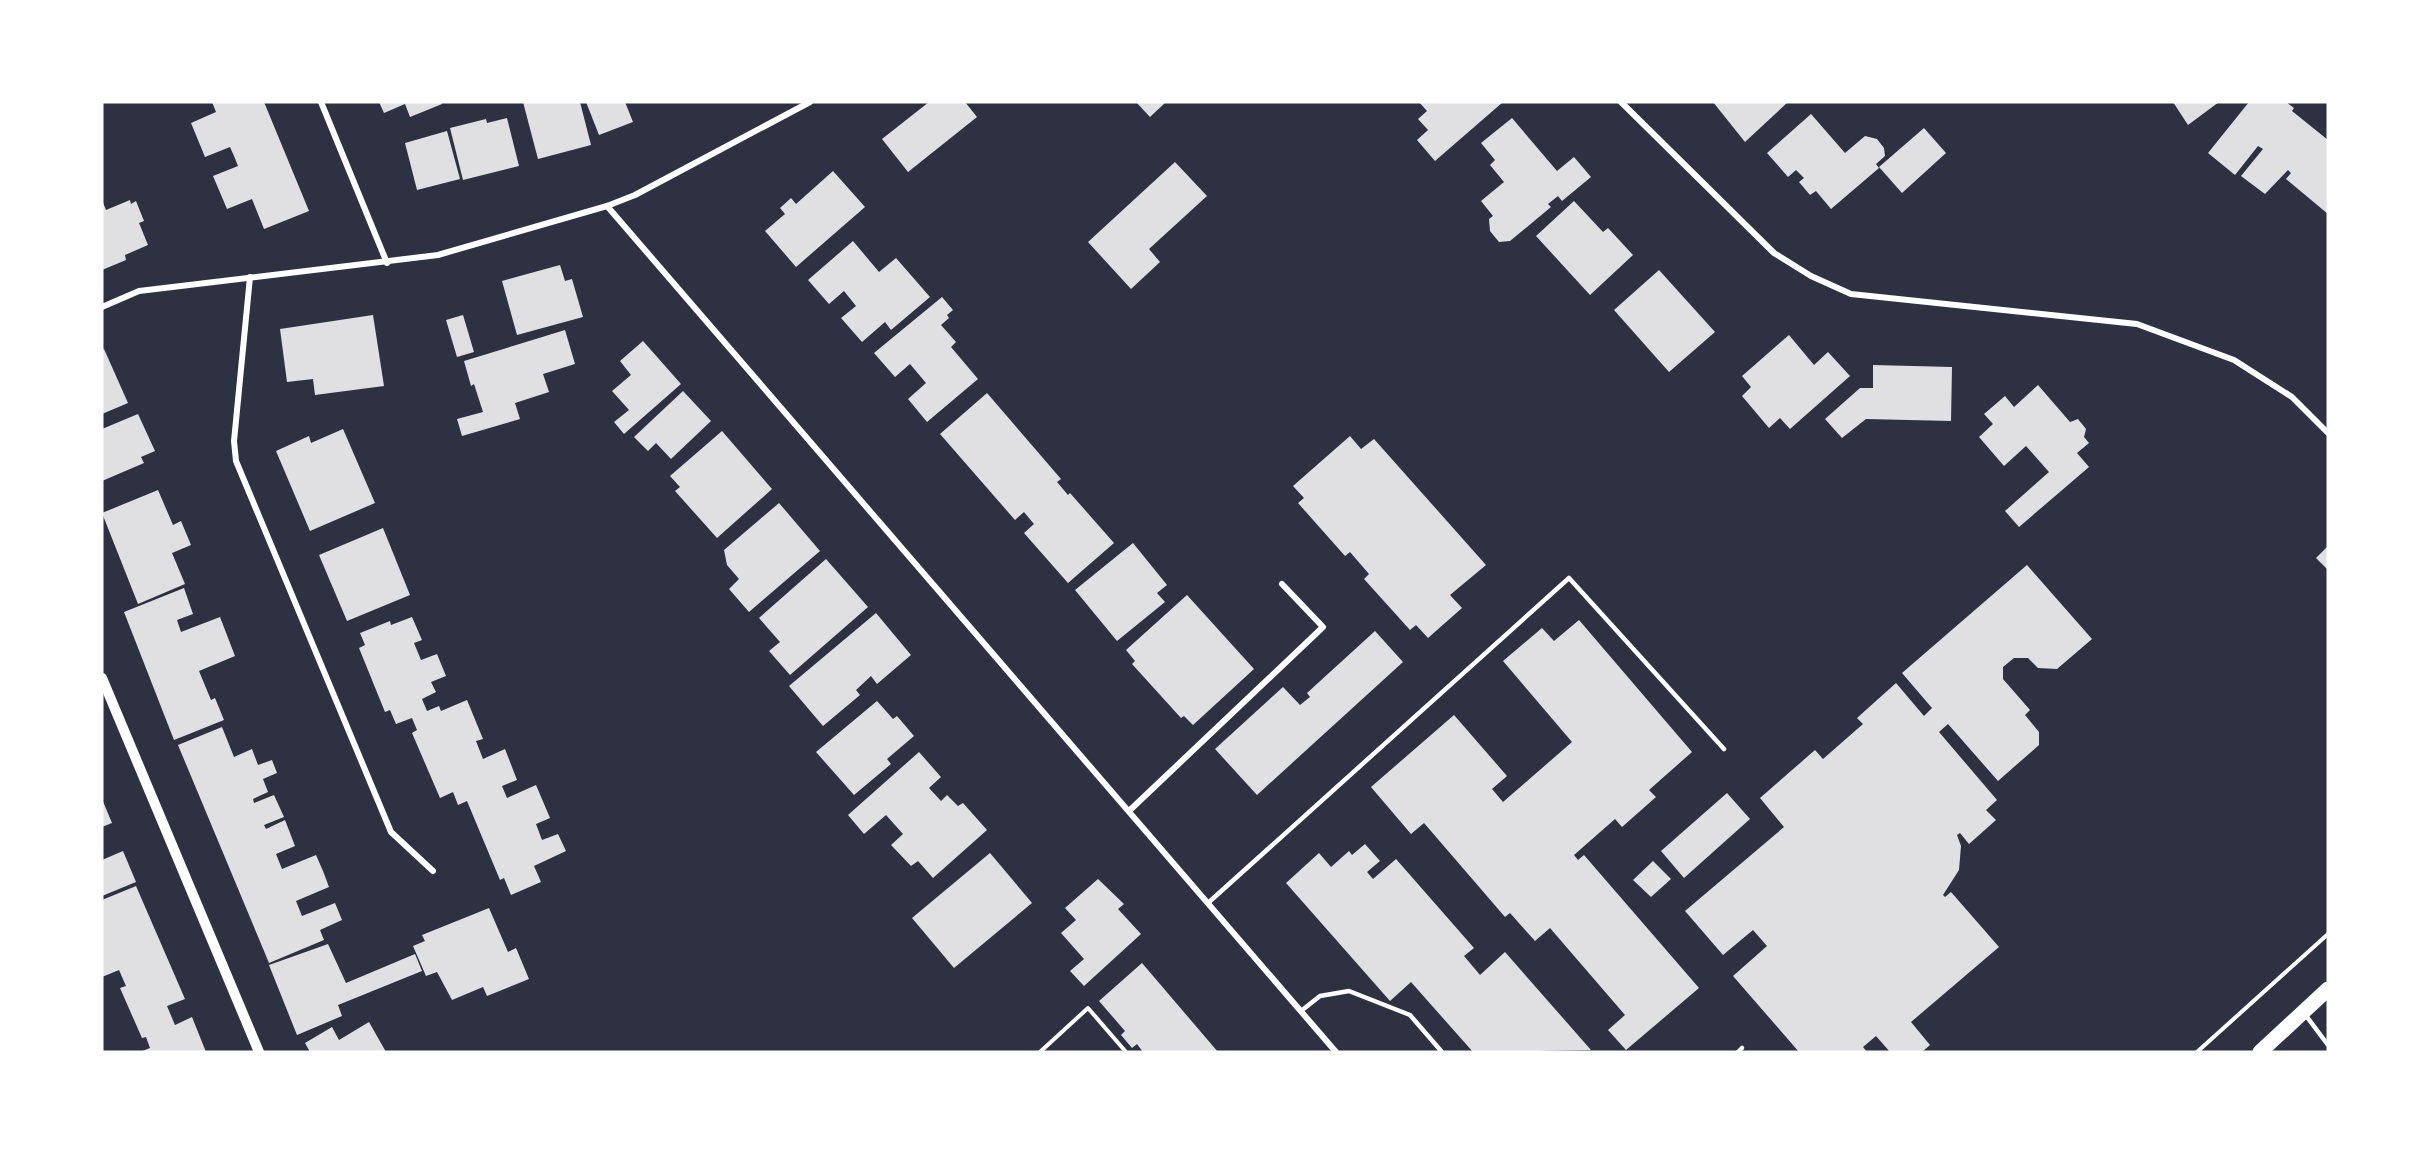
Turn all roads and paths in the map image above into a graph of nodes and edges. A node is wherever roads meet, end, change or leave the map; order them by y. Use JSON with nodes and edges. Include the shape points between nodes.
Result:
{"nodes":[{"id":1,"x":321,"y":102,"type":"edge"},
{"id":2,"x":810,"y":102,"type":"edge"},
{"id":3,"x":1621,"y":102,"type":"edge"},
{"id":4,"x":607,"y":206,"type":"junction"},
{"id":5,"x":387,"y":263,"type":"junction"},
{"id":6,"x":250,"y":276,"type":"junction"},
{"id":7,"x":102,"y":307,"type":"edge"},
{"id":8,"x":2328,"y":433,"type":"edge"},
{"id":9,"x":1282,"y":584,"type":"dead end"},
{"id":10,"x":102,"y":678,"type":"edge"},
{"id":11,"x":1724,"y":749,"type":"dead end"},
{"id":12,"x":1129,"y":811,"type":"junction"},
{"id":13,"x":433,"y":871,"type":"dead end"},
{"id":14,"x":1208,"y":903,"type":"junction"},
{"id":15,"x":2328,"y":934,"type":"edge"},
{"id":16,"x":2328,"y":989,"type":"edge"},
{"id":17,"x":1301,"y":1011,"type":"junction"},
{"id":18,"x":2303,"y":1012,"type":"junction"},
{"id":19,"x":2328,"y":1045,"type":"edge"},
{"id":20,"x":258,"y":1052,"type":"edge"},
{"id":21,"x":1040,"y":1052,"type":"edge"},
{"id":22,"x":1126,"y":1052,"type":"edge"},
{"id":23,"x":1336,"y":1052,"type":"edge"},
{"id":24,"x":1442,"y":1052,"type":"edge"},
{"id":25,"x":2197,"y":1052,"type":"edge"},
{"id":26,"x":2260,"y":1052,"type":"edge"}],
"edges":[{"from":1,"to":5,"type":"street"},
{"from":2,"to":4,"type":"street"},
{"from":3,"to":8,"type":"street","via":[[1774,253],[1811,276],[1851,294],[2137,324],[2234,360],[2292,397]]},
{"from":4,"to":5,"type":"street","via":[[438,255]]},
{"from":4,"to":12,"type":"street"},
{"from":5,"to":6,"type":"street"},
{"from":6,"to":7,"type":"street","via":[[139,291]]},
{"from":6,"to":13,"type":"street","via":[[234,441],[236,461],[391,832]]},
{"from":9,"to":12,"type":"street","via":[[1323,627]]},
{"from":10,"to":20,"type":"street"},
{"from":11,"to":14,"type":"lane","via":[[1569,578]]},
{"from":12,"to":14,"type":"street"},
{"from":14,"to":17,"type":"street"},
{"from":15,"to":25,"type":"path"},
{"from":16,"to":18,"type":"main road"},
{"from":17,"to":23,"type":"street"},
{"from":17,"to":24,"type":"lane","via":[[1320,996],[1349,991],[1410,1016]]},
{"from":18,"to":19,"type":"lane"},
{"from":18,"to":26,"type":"main road"},
{"from":21,"to":22,"type":"path","via":[[1088,1008]]}]}
